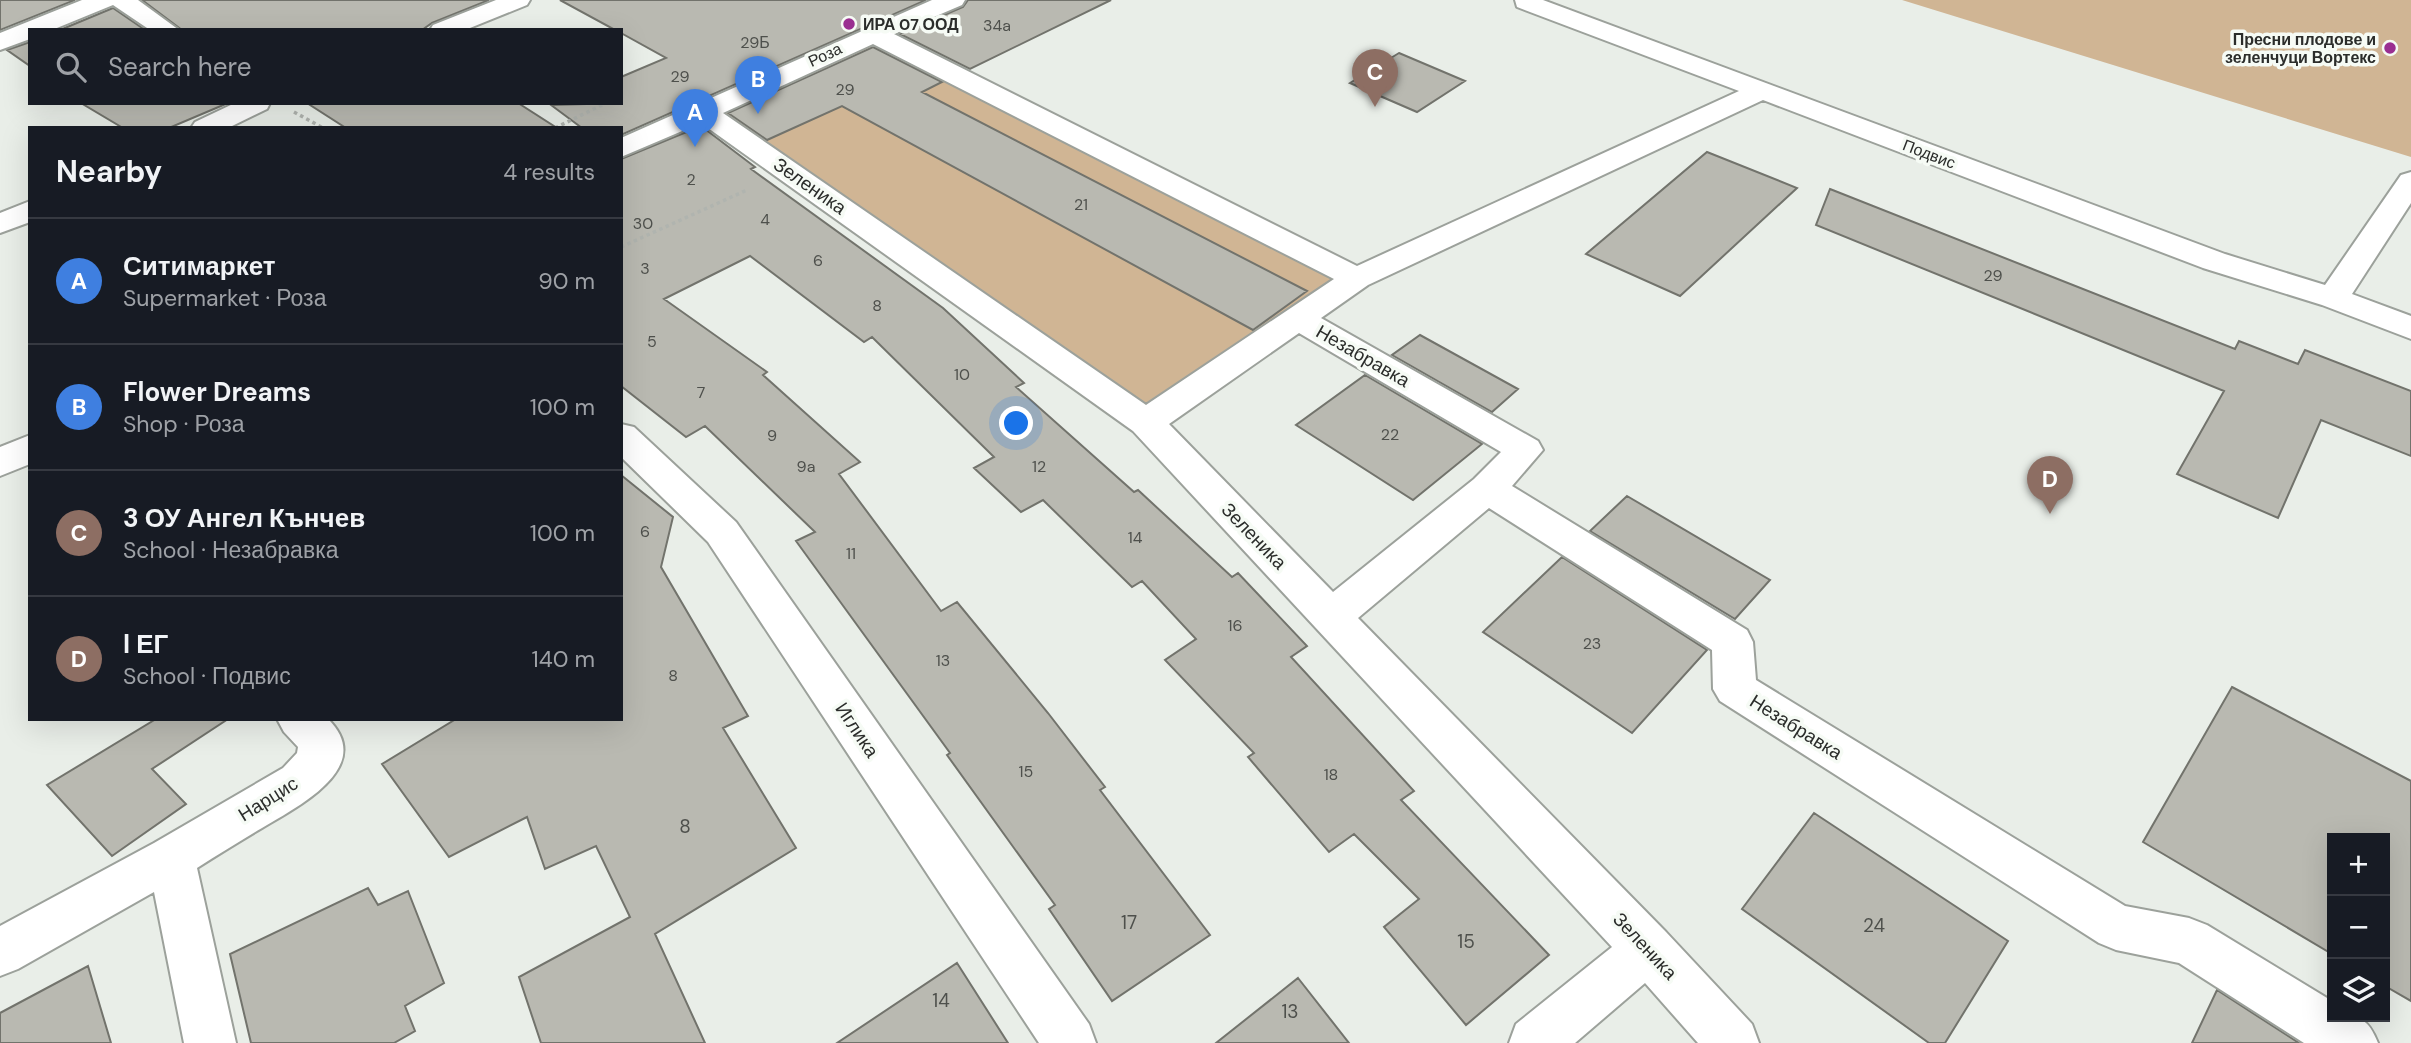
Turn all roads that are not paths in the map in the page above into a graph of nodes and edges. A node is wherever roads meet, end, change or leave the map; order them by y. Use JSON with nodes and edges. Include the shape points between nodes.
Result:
{"nodes":[{"id":1,"x":104,"y":0,"type":"edge"},
{"id":2,"x":122,"y":0,"type":"edge"},
{"id":3,"x":518,"y":0,"type":"edge"},
{"id":4,"x":953,"y":0,"type":"edge"},
{"id":5,"x":1528,"y":1,"type":"edge"},
{"id":6,"x":35,"y":28,"type":"edge"},
{"id":7,"x":164,"y":28,"type":"edge"},
{"id":8,"x":447,"y":28,"type":"edge"},
{"id":9,"x":28,"y":31,"type":"edge"},
{"id":10,"x":873,"y":34,"type":"junction"},
{"id":11,"x":0,"y":42,"type":"edge"},
{"id":12,"x":1761,"y":91,"type":"junction"},
{"id":13,"x":253,"y":105,"type":"edge"},
{"id":14,"x":703,"y":111,"type":"junction"},
{"id":15,"x":209,"y":126,"type":"edge"},
{"id":16,"x":623,"y":148,"type":"edge"},
{"id":17,"x":2411,"y":181,"type":"edge"},
{"id":18,"x":28,"y":211,"type":"edge"},
{"id":19,"x":0,"y":224,"type":"edge"},
{"id":20,"x":1357,"y":278,"type":"junction"},
{"id":21,"x":2333,"y":298,"type":"junction"},
{"id":22,"x":1297,"y":318,"type":"junction"},
{"id":23,"x":2411,"y":328,"type":"edge"},
{"id":24,"x":1146,"y":422,"type":"junction"},
{"id":25,"x":623,"y":438,"type":"edge"},
{"id":26,"x":28,"y":449,"type":"edge"},
{"id":27,"x":0,"y":463,"type":"edge"},
{"id":28,"x":1487,"y":489,"type":"junction"},
{"id":29,"x":1331,"y":617,"type":"junction"},
{"id":30,"x":301,"y":721,"type":"edge"},
{"id":31,"x":171,"y":858,"type":"junction"},
{"id":32,"x":1648,"y":949,"type":"junction"},
{"id":33,"x":0,"y":952,"type":"edge"},
{"id":34,"x":210,"y":1043,"type":"edge"},
{"id":35,"x":1070,"y":1043,"type":"edge"},
{"id":36,"x":1535,"y":1043,"type":"edge"},
{"id":37,"x":1733,"y":1043,"type":"edge"},
{"id":38,"x":2352,"y":1043,"type":"edge"}],
"edges":[{"from":1,"to":6,"type":"street"},
{"from":2,"to":7,"type":"street"},
{"from":3,"to":8,"type":"street"},
{"from":4,"to":10,"type":"street","name":"Роза"},
{"from":5,"to":12,"type":"street","name":"Подвис"},
{"from":9,"to":11,"type":"street"},
{"from":10,"to":14,"type":"street","name":"Роза"},
{"from":10,"to":20,"type":"street"},
{"from":12,"to":20,"type":"street"},
{"from":12,"to":21,"type":"street","name":"Подвис","via":[[2214,261]]},
{"from":13,"to":15,"type":"street"},
{"from":14,"to":16,"type":"street","name":"Роза"},
{"from":14,"to":24,"type":"street","name":"Зеленика"},
{"from":17,"to":21,"type":"street"},
{"from":18,"to":19,"type":"street"},
{"from":20,"to":22,"type":"street"},
{"from":21,"to":23,"type":"street","name":"Подвис"},
{"from":22,"to":24,"type":"street"},
{"from":22,"to":28,"type":"street","name":"Незабравка","via":[[1525,450]]},
{"from":24,"to":29,"type":"street","name":"Зеленика"},
{"from":25,"to":35,"type":"street","name":"Иглика","via":[[722,532]]},
{"from":26,"to":27,"type":"street"},
{"from":28,"to":29,"type":"street"},
{"from":28,"to":38,"type":"street","name":"Незабравка","via":[[1732,642],[1735,690],[2116,927],[2189,942]]},
{"from":29,"to":32,"type":"street","name":"Зеленика"},
{"from":30,"to":31,"type":"street","name":"Нарцис","via":[[321,741],[319,760],[299,782]]},
{"from":31,"to":33,"type":"street","name":"Нарцис"},
{"from":31,"to":34,"type":"street"},
{"from":32,"to":36,"type":"street"},
{"from":32,"to":37,"type":"street","name":"Зеленика"}]}
